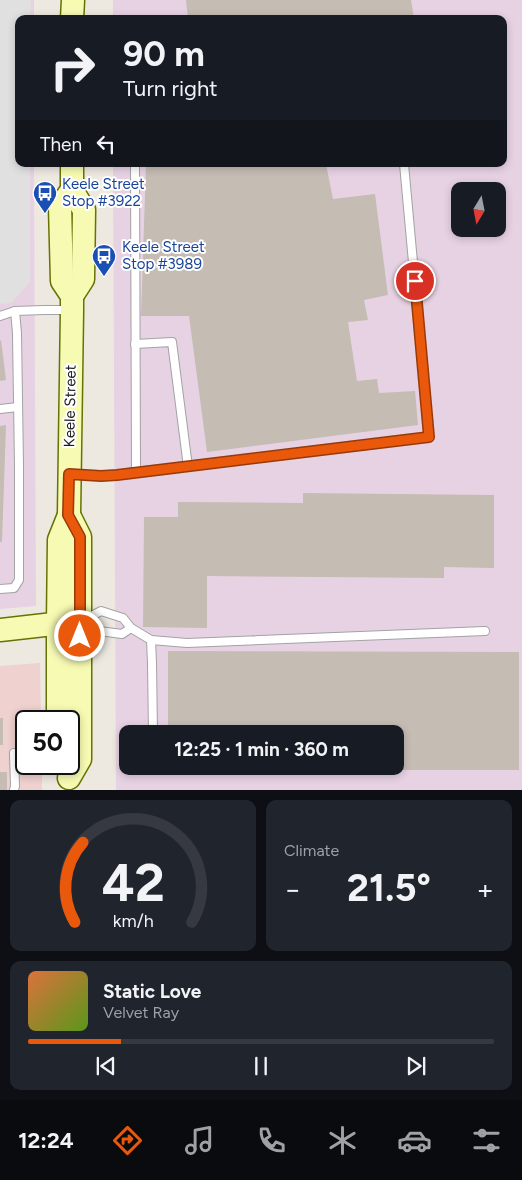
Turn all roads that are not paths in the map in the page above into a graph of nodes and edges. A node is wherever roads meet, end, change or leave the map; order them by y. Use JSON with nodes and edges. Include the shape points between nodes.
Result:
{"nodes":[{"id":1,"x":73,"y":0,"type":"edge"},
{"id":2,"x":72,"y":15,"type":"edge"},
{"id":3,"x":72,"y":167,"type":"edge"},
{"id":4,"x":135,"y":167,"type":"edge"},
{"id":5,"x":404,"y":167,"type":"edge"},
{"id":6,"x":72,"y":303,"type":"junction"},
{"id":7,"x":15,"y":311,"type":"junction"},
{"id":8,"x":0,"y":316,"type":"edge"},
{"id":9,"x":135,"y":344,"type":"junction"},
{"id":10,"x":18,"y":407,"type":"junction"},
{"id":11,"x":0,"y":409,"type":"edge"},
{"id":12,"x":188,"y":467,"type":"junction"},
{"id":13,"x":136,"y":473,"type":"junction"},
{"id":14,"x":69,"y":474,"type":"junction"},
{"id":15,"x":0,"y":589,"type":"edge"},
{"id":16,"x":69,"y":623,"type":"junction"},
{"id":17,"x":131,"y":628,"type":"junction"},
{"id":18,"x":0,"y":630,"type":"edge"},
{"id":19,"x":485,"y":631,"type":"dead end"},
{"id":20,"x":151,"y":640,"type":"junction"},
{"id":21,"x":59,"y":710,"type":"edge"},
{"id":22,"x":153,"y":725,"type":"edge"},
{"id":23,"x":14,"y":753,"type":"dead end"},
{"id":24,"x":66,"y":777,"type":"edge"},
{"id":25,"x":14,"y":790,"type":"edge"}],
"edges":[{"from":1,"to":2,"type":"main road"},
{"from":3,"to":6,"type":"main road","name":"Keele Street","via":[[72,190],[60,206],[62,281]]},
{"from":4,"to":9,"type":"lane"},
{"from":5,"to":12,"type":"lane","via":[[429,437]]},
{"from":6,"to":7,"type":"lane","via":[[44,310]]},
{"from":6,"to":14,"type":"main road","name":"Keele Street"},
{"from":7,"to":8,"type":"lane"},
{"from":7,"to":10,"type":"lane"},
{"from":9,"to":12,"type":"lane","via":[[172,342]]},
{"from":9,"to":13,"type":"lane"},
{"from":10,"to":11,"type":"lane"},
{"from":10,"to":15,"type":"lane","via":[[19,580],[14,588]]},
{"from":12,"to":13,"type":"lane"},
{"from":13,"to":14,"type":"lane"},
{"from":14,"to":16,"type":"main road","name":"Keele Street","via":[[68,515],[80,537]]},
{"from":16,"to":17,"type":"lane","via":[[122,634]]},
{"from":16,"to":17,"type":"lane","via":[[100,611],[123,618]]},
{"from":16,"to":18,"type":"main road"},
{"from":16,"to":21,"type":"main road","name":"Keele Street"},
{"from":16,"to":24,"type":"main road","name":"Keele Street","via":[[80,758]]},
{"from":17,"to":20,"type":"lane"},
{"from":19,"to":20,"type":"lane","via":[[187,643]]},
{"from":20,"to":22,"type":"lane"},
{"from":23,"to":25,"type":"lane"}]}
